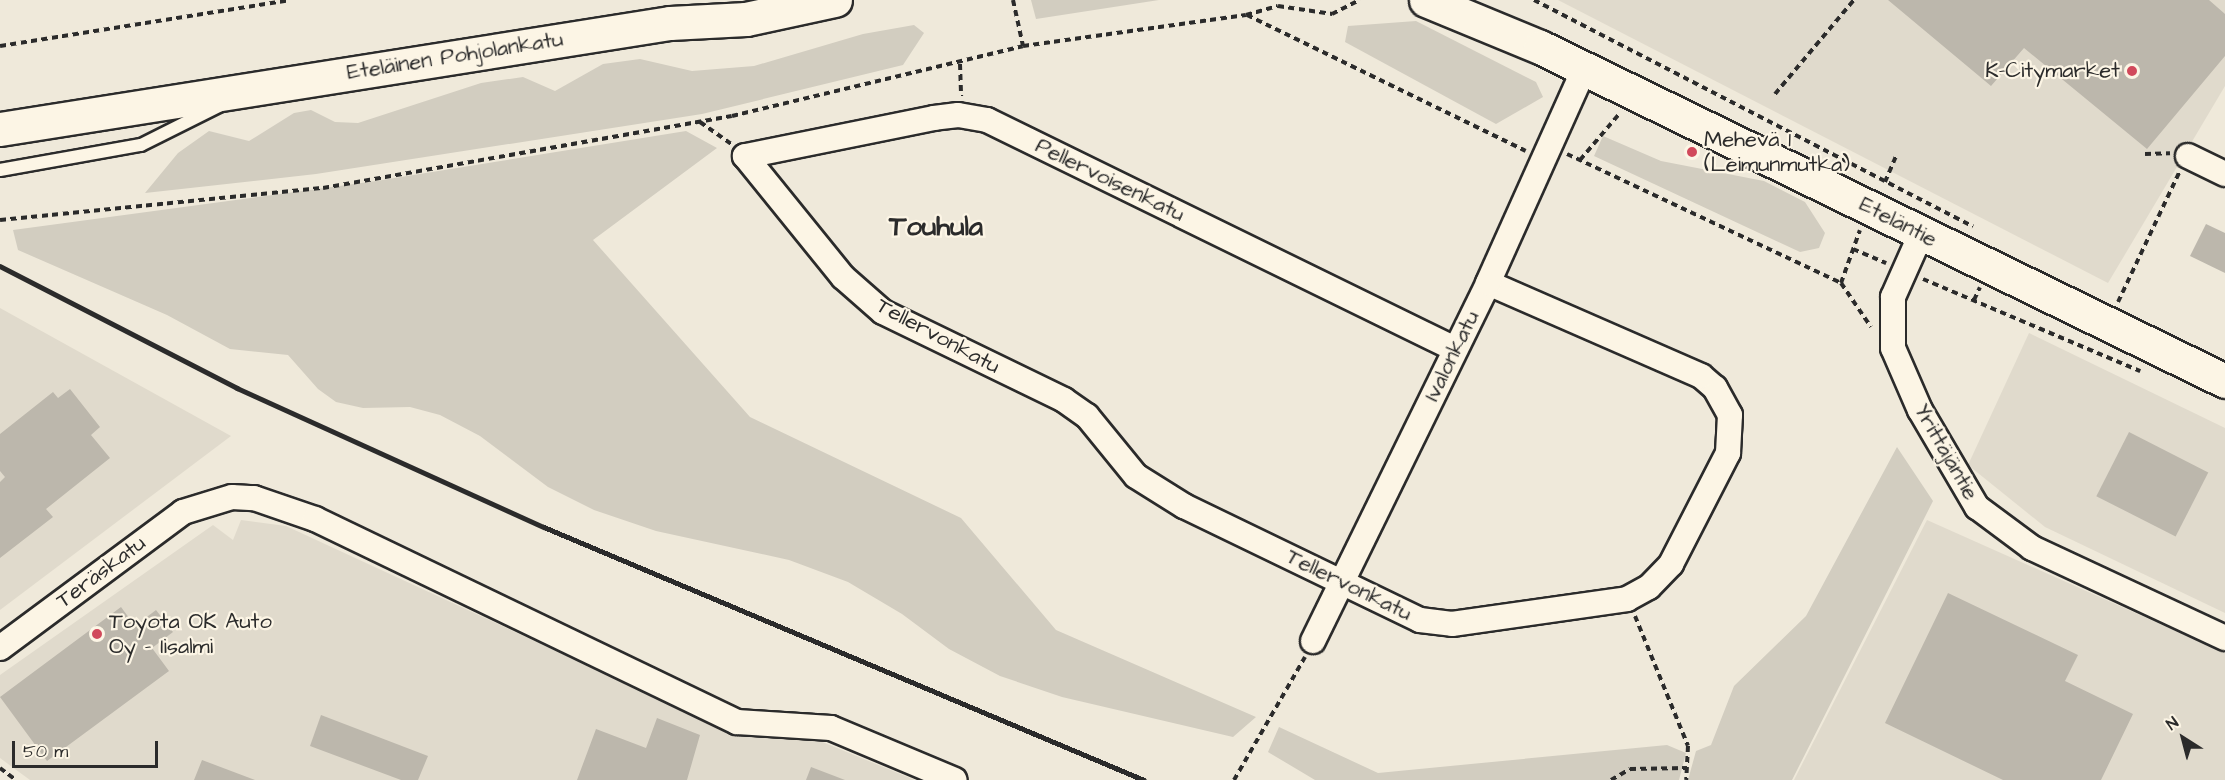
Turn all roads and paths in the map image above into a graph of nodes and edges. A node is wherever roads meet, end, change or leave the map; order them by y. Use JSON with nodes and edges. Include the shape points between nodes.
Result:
{"nodes":[{"id":1,"x":289,"y":0,"type":"edge"},
{"id":2,"x":737,"y":0,"type":"edge"},
{"id":3,"x":835,"y":0,"type":"edge"},
{"id":4,"x":1013,"y":0,"type":"edge"},
{"id":5,"x":1360,"y":0,"type":"edge"},
{"id":6,"x":1426,"y":0,"type":"edge"},
{"id":7,"x":1467,"y":0,"type":"edge"},
{"id":8,"x":1534,"y":0,"type":"edge"},
{"id":9,"x":1854,"y":0,"type":"edge"},
{"id":10,"x":1246,"y":15,"type":"junction"},
{"id":11,"x":670,"y":23,"type":"junction"},
{"id":12,"x":0,"y":46,"type":"edge"},
{"id":13,"x":1023,"y":46,"type":"junction"},
{"id":14,"x":1540,"y":47,"type":"junction"},
{"id":15,"x":960,"y":64,"type":"junction"},
{"id":16,"x":1584,"y":69,"type":"junction"},
{"id":17,"x":240,"y":88,"type":"junction"},
{"id":18,"x":1775,"y":94,"type":"dead end"},
{"id":19,"x":958,"y":115,"type":"junction"},
{"id":20,"x":699,"y":122,"type":"junction"},
{"id":21,"x":0,"y":129,"type":"edge"},
{"id":22,"x":1546,"y":152,"type":"junction"},
{"id":23,"x":745,"y":156,"type":"junction"},
{"id":24,"x":1896,"y":156,"type":"dead end"},
{"id":25,"x":2188,"y":156,"type":"joint"},
{"id":26,"x":0,"y":170,"type":"edge"},
{"id":27,"x":2225,"y":174,"type":"edge"},
{"id":28,"x":1885,"y":182,"type":"junction"},
{"id":29,"x":0,"y":220,"type":"edge"},
{"id":30,"x":1980,"y":231,"type":"dead end"},
{"id":31,"x":1921,"y":234,"type":"junction"},
{"id":32,"x":1903,"y":271,"type":"junction"},
{"id":33,"x":1488,"y":283,"type":"junction"},
{"id":34,"x":2110,"y":299,"type":"dead end"},
{"id":35,"x":2118,"y":303,"type":"junction"},
{"id":36,"x":2128,"y":308,"type":"dead end"},
{"id":37,"x":1455,"y":349,"type":"junction"},
{"id":38,"x":2143,"y":372,"type":"dead end"},
{"id":39,"x":2225,"y":381,"type":"edge"},
{"id":40,"x":1343,"y":582,"type":"junction"},
{"id":41,"x":1627,"y":599,"type":"junction"},
{"id":42,"x":2225,"y":638,"type":"edge"},
{"id":43,"x":1313,"y":641,"type":"joint"},
{"id":44,"x":0,"y":648,"type":"edge"},
{"id":45,"x":0,"y":768,"type":"edge"},
{"id":46,"x":1687,"y":768,"type":"junction"},
{"id":47,"x":16,"y":780,"type":"edge"},
{"id":48,"x":955,"y":780,"type":"edge"},
{"id":49,"x":1234,"y":780,"type":"edge"},
{"id":50,"x":1611,"y":780,"type":"edge"},
{"id":51,"x":1686,"y":780,"type":"edge"}],
"edges":[{"from":1,"to":12,"type":"path"},
{"from":2,"to":11,"type":"street","name":"Eteläinen Pohjolankatu"},
{"from":3,"to":11,"type":"street","name":"Eteläinen Pohjolankatu","via":[[746,19]]},
{"from":4,"to":13,"type":"path"},
{"from":5,"to":10,"type":"path","via":[[1332,14],[1278,6]]},
{"from":6,"to":14,"type":"street","name":"Eteläntie"},
{"from":7,"to":14,"type":"street","name":"Eteläntie"},
{"from":8,"to":28,"type":"path"},
{"from":9,"to":18,"type":"path"},
{"from":10,"to":13,"type":"path"},
{"from":10,"to":22,"type":"path"},
{"from":11,"to":17,"type":"street","name":"Eteläinen Pohjolankatu"},
{"from":13,"to":15,"type":"path"},
{"from":14,"to":16,"type":"street","name":"Eteläntie"},
{"from":15,"to":19,"type":"path"},
{"from":15,"to":20,"type":"path"},
{"from":16,"to":22,"type":"street","name":"Ivalonkatu"},
{"from":16,"to":31,"type":"street","name":"Eteläntie"},
{"from":17,"to":21,"type":"street","name":"Eteläinen Pohjolankatu"},
{"from":17,"to":26,"type":"lane","via":[[216,109],[141,146]]},
{"from":19,"to":23,"type":"street","name":"Pellervoisenkatu"},
{"from":19,"to":37,"type":"street","name":"Pellervoisenkatu","via":[[987,120]]},
{"from":20,"to":23,"type":"path"},
{"from":20,"to":29,"type":"path","via":[[323,188]]},
{"from":22,"to":32,"type":"path","via":[[1841,283],[1853,249]]},
{"from":22,"to":33,"type":"street","name":"Ivalonkatu"},
{"from":23,"to":40,"type":"street","name":"Tellervonkatu","via":[[843,277],[883,312],[1064,400],[1087,416],[1136,476],[1156,490]]},
{"from":24,"to":28,"type":"path"},
{"from":25,"to":27,"type":"street"},
{"from":25,"to":35,"type":"path"},
{"from":28,"to":30,"type":"path"},
{"from":31,"to":32,"type":"street","name":"Yrittäjäntie"},
{"from":31,"to":39,"type":"street","name":"Eteläntie"},
{"from":32,"to":38,"type":"path"},
{"from":32,"to":42,"type":"street","name":"Yrittäjäntie","via":[[1890,319],[1893,348],[1920,410],[1977,507],[2032,548]]},
{"from":33,"to":37,"type":"street","name":"Ivalonkatu"},
{"from":33,"to":41,"type":"street","name":"Tellervonkatu","via":[[1701,376],[1715,388],[1730,415],[1728,453],[1671,564],[1650,587]]},
{"from":34,"to":35,"type":"path"},
{"from":35,"to":36,"type":"path"},
{"from":37,"to":40,"type":"street","name":"Ivalonkatu"},
{"from":40,"to":41,"type":"street","name":"Tellervonkatu","via":[[1420,620],[1452,624]]},
{"from":40,"to":43,"type":"street","name":"Ivalonkatu"},
{"from":41,"to":46,"type":"path","via":[[1688,746]]},
{"from":43,"to":49,"type":"path"},
{"from":44,"to":48,"type":"street","name":"Teräskatu","via":[[158,529],[207,503],[232,497],[276,503],[737,722],[831,728]]},
{"from":45,"to":47,"type":"path"},
{"from":46,"to":50,"type":"path","via":[[1630,770]]},
{"from":46,"to":51,"type":"path"}]}
